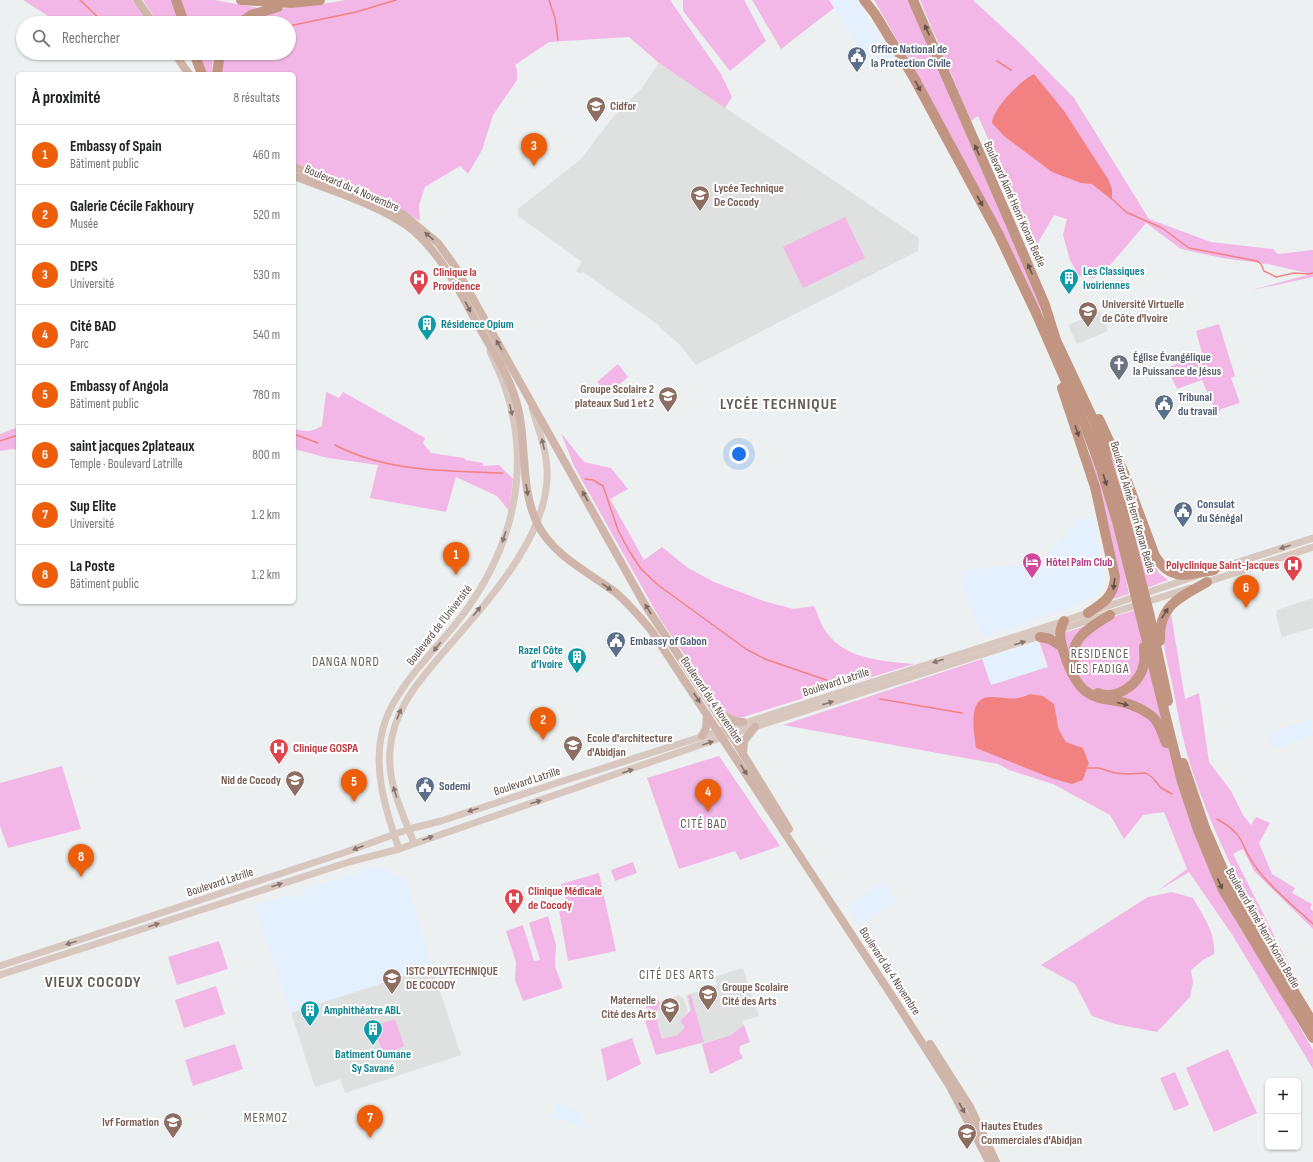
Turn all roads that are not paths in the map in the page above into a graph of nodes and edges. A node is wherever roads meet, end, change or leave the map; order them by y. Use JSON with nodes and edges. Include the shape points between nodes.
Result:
{"nodes":[{"id":1,"x":137,"y":0,"type":"edge"},
{"id":2,"x":176,"y":0,"type":"edge"},
{"id":3,"x":241,"y":0,"type":"edge"},
{"id":4,"x":320,"y":0,"type":"edge"},
{"id":5,"x":864,"y":0,"type":"edge"},
{"id":6,"x":870,"y":0,"type":"edge"},
{"id":7,"x":913,"y":0,"type":"edge"},
{"id":8,"x":291,"y":3,"type":"junction"},
{"id":9,"x":148,"y":16,"type":"edge"},
{"id":10,"x":182,"y":16,"type":"edge"},
{"id":11,"x":250,"y":16,"type":"edge"},
{"id":12,"x":885,"y":28,"type":"junction"},
{"id":13,"x":179,"y":60,"type":"edge"},
{"id":14,"x":197,"y":60,"type":"edge"},
{"id":15,"x":219,"y":60,"type":"edge"},
{"id":16,"x":188,"y":72,"type":"edge"},
{"id":17,"x":201,"y":72,"type":"edge"},
{"id":18,"x":217,"y":72,"type":"edge"},
{"id":19,"x":296,"y":168,"type":"edge"},
{"id":20,"x":296,"y":177,"type":"edge"},
{"id":21,"x":1045,"y":305,"type":"junction"},
{"id":22,"x":1037,"y":315,"type":"junction"},
{"id":23,"x":476,"y":322,"type":"junction"},
{"id":24,"x":511,"y":364,"type":"junction"},
{"id":25,"x":503,"y":369,"type":"junction"},
{"id":26,"x":526,"y":390,"type":"junction"},
{"id":27,"x":1313,"y":538,"type":"edge"},
{"id":28,"x":1313,"y":547,"type":"edge"},
{"id":29,"x":1214,"y":570,"type":"junction"},
{"id":30,"x":1137,"y":581,"type":"junction"},
{"id":31,"x":1208,"y":582,"type":"junction"},
{"id":32,"x":1088,"y":612,"type":"junction"},
{"id":33,"x":1110,"y":615,"type":"junction"},
{"id":34,"x":1146,"y":618,"type":"junction"},
{"id":35,"x":1062,"y":626,"type":"junction"},
{"id":36,"x":1044,"y":627,"type":"junction"},
{"id":37,"x":1038,"y":637,"type":"junction"},
{"id":38,"x":1061,"y":646,"type":"junction"},
{"id":39,"x":1161,"y":665,"type":"junction"},
{"id":40,"x":717,"y":713,"type":"junction"},
{"id":41,"x":707,"y":714,"type":"junction"},
{"id":42,"x":743,"y":722,"type":"junction"},
{"id":43,"x":756,"y":727,"type":"junction"},
{"id":44,"x":729,"y":731,"type":"junction"},
{"id":45,"x":721,"y":734,"type":"junction"},
{"id":46,"x":702,"y":736,"type":"junction"},
{"id":47,"x":687,"y":741,"type":"junction"},
{"id":48,"x":690,"y":749,"type":"junction"},
{"id":49,"x":743,"y":754,"type":"junction"},
{"id":50,"x":1182,"y":782,"type":"junction"},
{"id":51,"x":409,"y":828,"type":"junction"},
{"id":52,"x":394,"y":834,"type":"junction"},
{"id":53,"x":414,"y":843,"type":"junction"},
{"id":54,"x":399,"y":849,"type":"junction"},
{"id":55,"x":0,"y":966,"type":"edge"},
{"id":56,"x":0,"y":975,"type":"edge"},
{"id":57,"x":1313,"y":1023,"type":"edge"},
{"id":58,"x":1313,"y":1038,"type":"edge"},
{"id":59,"x":989,"y":1162,"type":"edge"},
{"id":60,"x":996,"y":1162,"type":"edge"}],
"edges":[{"from":1,"to":9,"type":"main road"},
{"from":2,"to":10,"type":"highway"},
{"from":3,"to":8,"type":"highway"},
{"from":4,"to":8,"type":"highway"},
{"from":5,"to":12,"type":"highway"},
{"from":6,"to":12,"type":"highway"},
{"from":21,"to":7,"type":"highway","name":"Boulevard Aimé Henri Konan Bedie","one_way":true},
{"from":8,"to":11,"type":"highway"},
{"from":12,"to":22,"type":"highway","name":"Boulevard Aimé Henri Konan Bedie","one_way":true,"via":[[999,235]]},
{"from":13,"to":16,"type":"main road"},
{"from":14,"to":17,"type":"highway"},
{"from":15,"to":18,"type":"highway"},
{"from":24,"to":19,"type":"main road","name":"Boulevard du 4 Novembre","one_way":true,"via":[[466,284],[433,239],[404,215]]},
{"from":20,"to":23,"type":"main road","name":"Boulevard du 4 Novembre","one_way":true,"via":[[391,216],[413,231],[447,269]]},
{"from":21,"to":29,"type":"highway","via":[[1114,448],[1161,566],[1177,575]]},
{"from":21,"to":30,"type":"highway","name":"Boulevard Aimé Henri Konan Bedie","via":[[1056,340],[1094,420],[1119,495]]},
{"from":22,"to":30,"type":"highway","name":"Boulevard Aimé Henri Konan Bedie","one_way":true,"via":[[1095,452]]},
{"from":22,"to":32,"type":"highway","one_way":true,"via":[[1088,461],[1113,564],[1115,577],[1112,592],[1104,603]]},
{"from":23,"to":25,"type":"main road","name":"Boulevard du 4 Novembre"},
{"from":23,"to":52,"type":"main road","name":"Boulevard de l'Université","one_way":true,"via":[[504,383],[512,411],[518,454],[515,501],[502,544],[484,584],[462,617],[400,694],[386,719],[379,751],[379,768]]},
{"from":24,"to":25,"type":"main road"},
{"from":24,"to":26,"type":"main road","name":"Boulevard du 4 Novembre"},
{"from":25,"to":41,"type":"main road","name":"Boulevard du 4 Novembre","one_way":true,"via":[[518,410],[527,492],[538,524],[558,550],[616,593],[637,613]]},
{"from":40,"to":26,"type":"main road","name":"Boulevard du 4 Novembre","one_way":true,"via":[[645,605]]},
{"from":51,"to":26,"type":"main road","name":"Boulevard de l'Université","one_way":true,"via":[[394,789],[390,768],[395,722],[417,683],[511,569],[532,535],[545,497],[546,457]]},
{"from":27,"to":29,"type":"main road","name":"Boulevard Latrille","one_way":true},
{"from":28,"to":31,"type":"main road","name":"Boulevard Latrille"},
{"from":29,"to":32,"type":"main road","name":"Boulevard Latrille"},
{"from":30,"to":34,"type":"highway","name":"Boulevard Aimé Henri Konan Bedie"},
{"from":31,"to":33,"type":"main road","name":"Boulevard Latrille"},
{"from":39,"to":31,"type":"highway","one_way":true,"via":[[1160,625],[1164,615],[1179,598]]},
{"from":32,"to":35,"type":"main road","name":"Boulevard Latrille"},
{"from":33,"to":34,"type":"highway","via":[[1085,631],[1076,644],[1073,658],[1082,683],[1093,691],[1109,695],[1123,691],[1133,683],[1141,671],[1144,663]]},
{"from":33,"to":35,"type":"main road","name":"Boulevard Latrille"},
{"from":34,"to":39,"type":"highway","name":"Boulevard Aimé Henri Konan Bedie"},
{"from":34,"to":50,"type":"highway","name":"Boulevard Aimé Henri Konan Bedie"},
{"from":35,"to":36,"type":"main road","name":"Boulevard Latrille"},
{"from":35,"to":37,"type":"main road","name":"Boulevard Latrille"},
{"from":35,"to":38,"type":"highway"},
{"from":36,"to":37,"type":"main road","via":[[1045,631]]},
{"from":36,"to":42,"type":"main road","name":"Boulevard Latrille","one_way":true},
{"from":37,"to":38,"type":"highway","via":[[1050,638]]},
{"from":43,"to":37,"type":"main road","name":"Boulevard Latrille","one_way":true},
{"from":38,"to":50,"type":"highway","one_way":true,"via":[[1080,688],[1095,698],[1141,709],[1151,715],[1162,733]]},
{"from":39,"to":57,"type":"highway","name":"Boulevard Aimé Henri Konan Bedie","via":[[1184,765],[1217,858],[1244,911]]},
{"from":40,"to":42,"type":"main road"},
{"from":40,"to":44,"type":"main road","name":"Boulevard du 4 Novembre"},
{"from":41,"to":45,"type":"main road","name":"Boulevard du 4 Novembre"},
{"from":41,"to":46,"type":"main road","via":[[706,728]]},
{"from":42,"to":44,"type":"main road","name":"Boulevard Latrille"},
{"from":43,"to":44,"type":"main road","name":"Boulevard Latrille"},
{"from":43,"to":49,"type":"main road","via":[[744,741]]},
{"from":44,"to":45,"type":"main road","name":"Boulevard Latrille"},
{"from":44,"to":49,"type":"main road","name":"Boulevard du 4 Novembre"},
{"from":45,"to":46,"type":"main road","name":"Boulevard Latrille"},
{"from":48,"to":45,"type":"main road","name":"Boulevard Latrille","one_way":true},
{"from":45,"to":59,"type":"main road","name":"Boulevard du 4 Novembre","one_way":true,"via":[[942,1073]]},
{"from":46,"to":47,"type":"main road","name":"Boulevard Latrille"},
{"from":47,"to":48,"type":"main road"},
{"from":47,"to":51,"type":"main road","name":"Boulevard Latrille","one_way":true,"via":[[441,821]]},
{"from":53,"to":48,"type":"main road","name":"Boulevard Latrille","one_way":true},
{"from":49,"to":60,"type":"main road","name":"Boulevard du 4 Novembre","via":[[955,1082]]},
{"from":50,"to":58,"type":"highway","name":"Boulevard Aimé Henri Konan Bedie","one_way":true,"via":[[1198,830],[1223,890]]},
{"from":51,"to":52,"type":"main road","name":"Boulevard Latrille"},
{"from":51,"to":53,"type":"main road","name":"Boulevard de l'Université"},
{"from":52,"to":54,"type":"main road","name":"Boulevard de l'Université"},
{"from":52,"to":55,"type":"main road","name":"Boulevard Latrille","one_way":true,"via":[[343,854]]},
{"from":53,"to":54,"type":"main road","name":"Boulevard Latrille"},
{"from":56,"to":54,"type":"main road","name":"Boulevard Latrille","one_way":true,"via":[[349,862]]}]}
